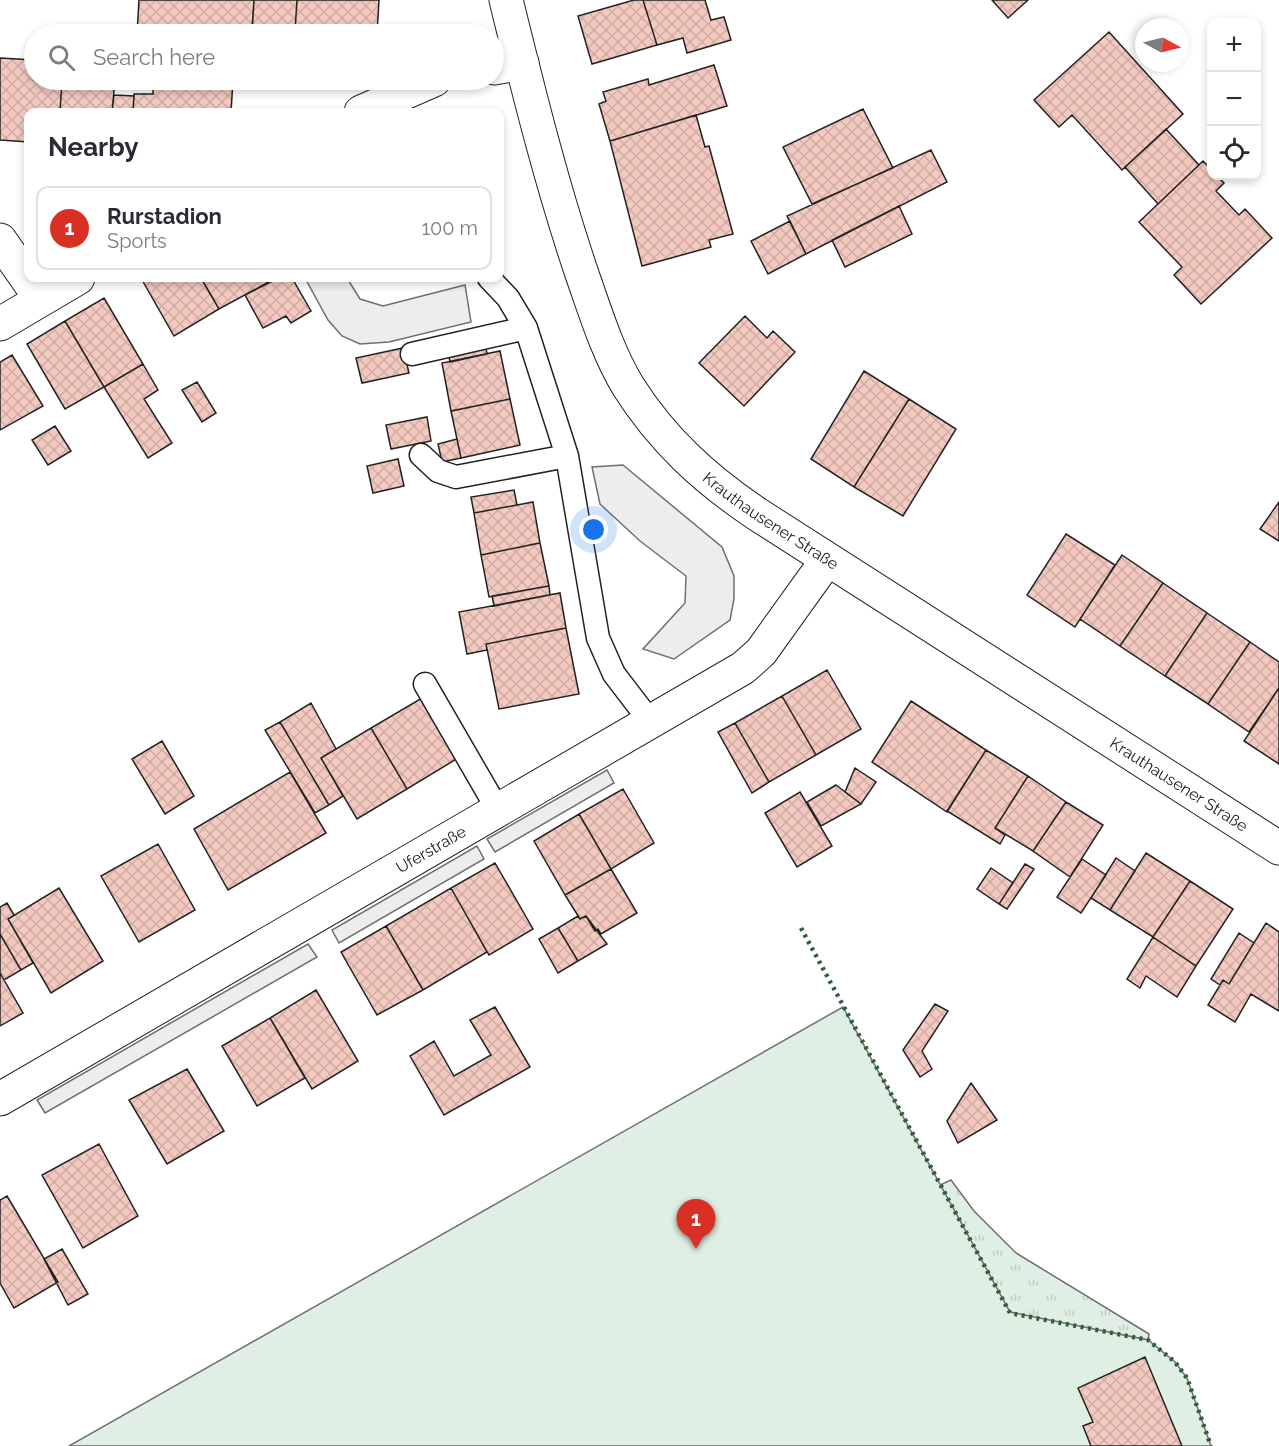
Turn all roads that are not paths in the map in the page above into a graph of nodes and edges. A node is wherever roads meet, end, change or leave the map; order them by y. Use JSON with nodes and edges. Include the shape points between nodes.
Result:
{"nodes":[{"id":1,"x":506,"y":0,"type":"edge"},
{"id":2,"x":508,"y":65,"type":"edge"},
{"id":3,"x":411,"y":90,"type":"edge"},
{"id":4,"x":370,"y":108,"type":"edge"},
{"id":5,"x":0,"y":240,"type":"edge"},
{"id":6,"x":24,"y":275,"type":"edge"},
{"id":7,"x":29,"y":282,"type":"edge"},
{"id":8,"x":71,"y":282,"type":"edge"},
{"id":9,"x":493,"y":282,"type":"edge"},
{"id":10,"x":41,"y":300,"type":"junction"},
{"id":11,"x":0,"y":324,"type":"edge"},
{"id":12,"x":526,"y":328,"type":"junction"},
{"id":13,"x":412,"y":354,"type":"dead end"},
{"id":14,"x":421,"y":455,"type":"dead end"},
{"id":15,"x":567,"y":456,"type":"junction"},
{"id":16,"x":827,"y":560,"type":"junction"},
{"id":17,"x":424,"y":684,"type":"dead end"},
{"id":18,"x":651,"y":721,"type":"junction"},
{"id":19,"x":498,"y":810,"type":"junction"},
{"id":20,"x":1279,"y":848,"type":"edge"},
{"id":21,"x":0,"y":1099,"type":"edge"}],
"edges":[{"from":1,"to":2,"type":"street","name":"Krauthausener Straße"},
{"from":2,"to":16,"type":"street","name":"Krauthausener Straße","via":[[604,337],[628,386],[663,435],[691,465]]},
{"from":3,"to":4,"type":"street"},
{"from":5,"to":6,"type":"street"},
{"from":7,"to":10,"type":"street"},
{"from":8,"to":10,"type":"street"},
{"from":9,"to":12,"type":"lane"},
{"from":10,"to":11,"type":"street"},
{"from":12,"to":13,"type":"lane"},
{"from":12,"to":15,"type":"lane"},
{"from":14,"to":15,"type":"lane","via":[[438,471],[456,477]]},
{"from":15,"to":18,"type":"lane","via":[[598,638],[614,674]]},
{"from":16,"to":18,"type":"street","name":"Uferstraße","via":[[761,652],[743,668]]},
{"from":16,"to":20,"type":"street","name":"Krauthausener Straße"},
{"from":17,"to":19,"type":"lane"},
{"from":18,"to":19,"type":"street","name":"Uferstraße"},
{"from":19,"to":21,"type":"street","name":"Uferstraße"}]}
